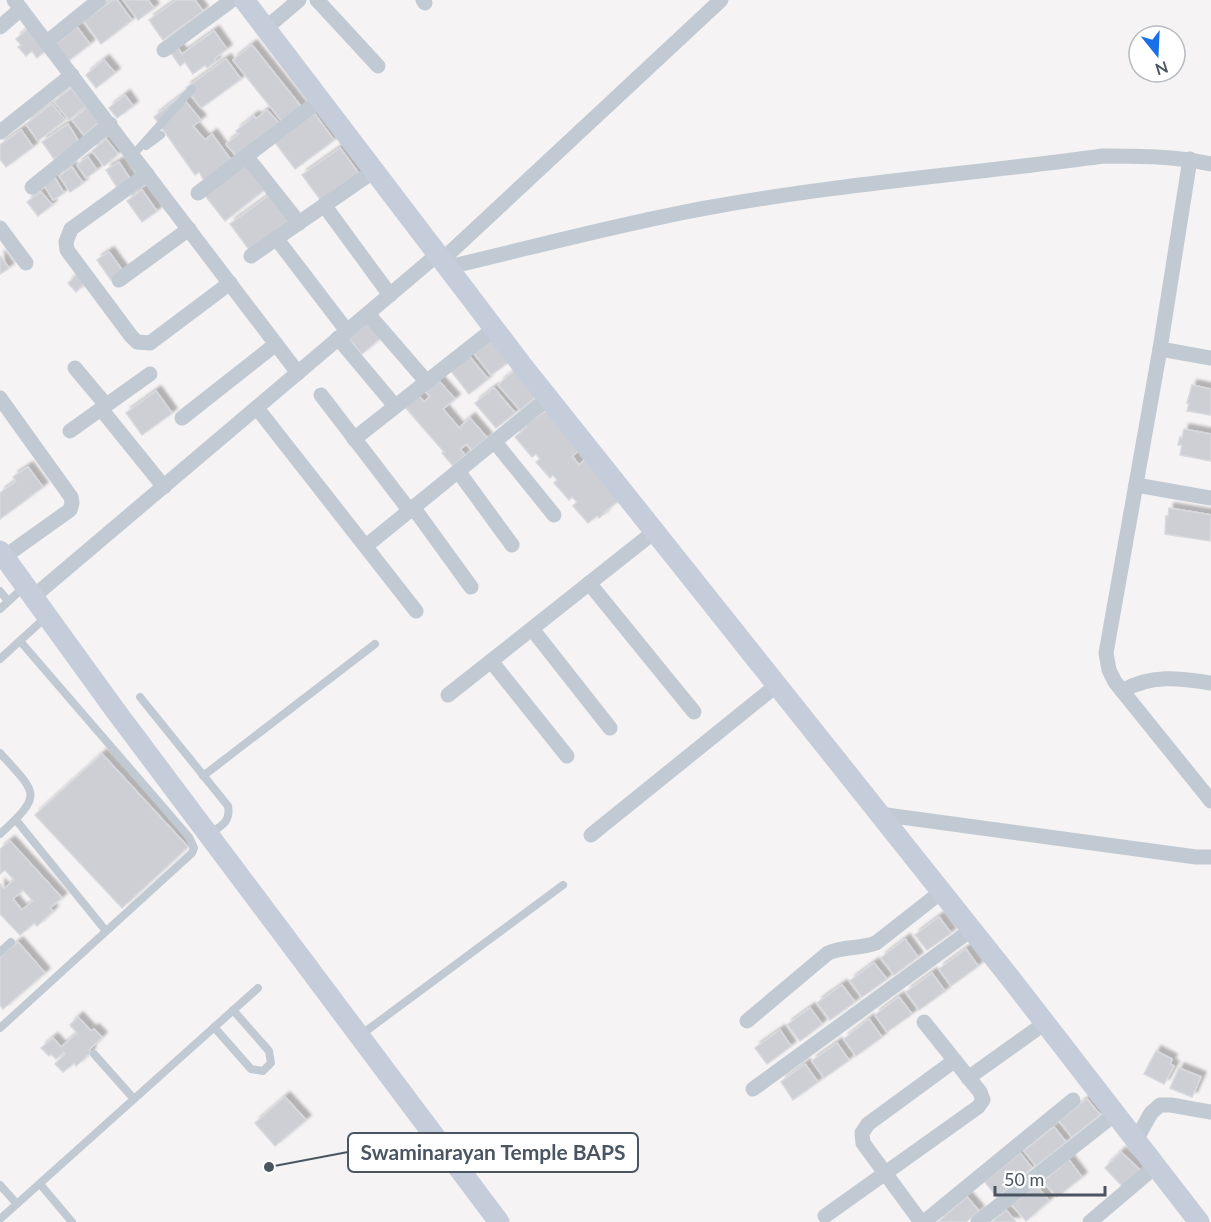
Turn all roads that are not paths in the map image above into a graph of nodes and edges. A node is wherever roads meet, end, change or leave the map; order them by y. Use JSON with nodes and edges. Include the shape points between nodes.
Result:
{"nodes":[{"id":1,"x":99,"y":0,"type":"edge"},
{"id":2,"x":232,"y":0,"type":"edge"},
{"id":3,"x":244,"y":0,"type":"edge"},
{"id":4,"x":300,"y":0,"type":"edge"},
{"id":5,"x":317,"y":0,"type":"edge"},
{"id":6,"x":721,"y":0,"type":"edge"},
{"id":7,"x":18,"y":5,"type":"edge"},
{"id":8,"x":0,"y":27,"type":"edge"},
{"id":9,"x":266,"y":28,"type":"junction"},
{"id":10,"x":47,"y":42,"type":"junction"},
{"id":11,"x":164,"y":50,"type":"dead end"},
{"id":12,"x":378,"y":66,"type":"dead end"},
{"id":13,"x":72,"y":75,"type":"junction"},
{"id":14,"x":192,"y":88,"type":"dead end"},
{"id":15,"x":320,"y":100,"type":"junction"},
{"id":16,"x":110,"y":124,"type":"junction"},
{"id":17,"x":0,"y":132,"type":"edge"},
{"id":18,"x":161,"y":135,"type":"dead end"},
{"id":19,"x":133,"y":155,"type":"junction"},
{"id":20,"x":246,"y":156,"type":"junction"},
{"id":21,"x":1190,"y":159,"type":"junction"},
{"id":22,"x":1211,"y":164,"type":"edge"},
{"id":23,"x":374,"y":171,"type":"junction"},
{"id":24,"x":147,"y":174,"type":"junction"},
{"id":25,"x":32,"y":187,"type":"dead end"},
{"id":26,"x":198,"y":193,"type":"dead end"},
{"id":27,"x":324,"y":205,"type":"junction"},
{"id":28,"x":299,"y":223,"type":"junction"},
{"id":29,"x":0,"y":228,"type":"edge"},
{"id":30,"x":189,"y":230,"type":"junction"},
{"id":31,"x":276,"y":238,"type":"junction"},
{"id":32,"x":251,"y":256,"type":"dead end"},
{"id":33,"x":443,"y":260,"type":"junction"},
{"id":34,"x":26,"y":263,"type":"dead end"},
{"id":35,"x":119,"y":280,"type":"dead end"},
{"id":36,"x":230,"y":283,"type":"junction"},
{"id":37,"x":390,"y":295,"type":"junction"},
{"id":38,"x":368,"y":314,"type":"junction"},
{"id":39,"x":495,"y":328,"type":"junction"},
{"id":40,"x":343,"y":335,"type":"junction"},
{"id":41,"x":276,"y":344,"type":"junction"},
{"id":42,"x":1160,"y":349,"type":"junction"},
{"id":43,"x":1211,"y":358,"type":"edge"},
{"id":44,"x":75,"y":368,"type":"dead end"},
{"id":45,"x":298,"y":373,"type":"junction"},
{"id":46,"x":150,"y":374,"type":"dead end"},
{"id":47,"x":426,"y":381,"type":"junction"},
{"id":48,"x":321,"y":395,"type":"dead end"},
{"id":49,"x":0,"y":398,"type":"edge"},
{"id":50,"x":548,"y":398,"type":"junction"},
{"id":51,"x":395,"y":406,"type":"junction"},
{"id":52,"x":103,"y":407,"type":"junction"},
{"id":53,"x":257,"y":408,"type":"junction"},
{"id":54,"x":182,"y":418,"type":"dead end"},
{"id":55,"x":70,"y":431,"type":"dead end"},
{"id":56,"x":354,"y":439,"type":"junction"},
{"id":57,"x":495,"y":442,"type":"junction"},
{"id":58,"x":458,"y":471,"type":"junction"},
{"id":59,"x":1136,"y":485,"type":"junction"},
{"id":60,"x":164,"y":487,"type":"junction"},
{"id":61,"x":1211,"y":498,"type":"edge"},
{"id":62,"x":412,"y":509,"type":"junction"},
{"id":63,"x":554,"y":515,"type":"dead end"},
{"id":64,"x":654,"y":532,"type":"junction"},
{"id":65,"x":512,"y":545,"type":"dead end"},
{"id":66,"x":366,"y":546,"type":"junction"},
{"id":67,"x":2,"y":554,"type":"edge"},
{"id":68,"x":589,"y":583,"type":"junction"},
{"id":69,"x":471,"y":587,"type":"dead end"},
{"id":70,"x":0,"y":591,"type":"edge"},
{"id":71,"x":29,"y":591,"type":"junction"},
{"id":72,"x":8,"y":602,"type":"junction"},
{"id":73,"x":0,"y":609,"type":"edge"},
{"id":74,"x":416,"y":611,"type":"dead end"},
{"id":75,"x":47,"y":616,"type":"junction"},
{"id":76,"x":532,"y":629,"type":"junction"},
{"id":77,"x":21,"y":641,"type":"junction"},
{"id":78,"x":375,"y":644,"type":"dead end"},
{"id":79,"x":0,"y":659,"type":"edge"},
{"id":80,"x":491,"y":661,"type":"junction"},
{"id":81,"x":1211,"y":683,"type":"edge"},
{"id":82,"x":777,"y":685,"type":"junction"},
{"id":83,"x":1122,"y":691,"type":"junction"},
{"id":84,"x":448,"y":695,"type":"dead end"},
{"id":85,"x":140,"y":697,"type":"dead end"},
{"id":86,"x":694,"y":712,"type":"dead end"},
{"id":87,"x":610,"y":728,"type":"dead end"},
{"id":88,"x":0,"y":753,"type":"edge"},
{"id":89,"x":567,"y":756,"type":"dead end"},
{"id":90,"x":203,"y":776,"type":"junction"},
{"id":91,"x":1211,"y":801,"type":"edge"},
{"id":92,"x":879,"y":814,"type":"junction"},
{"id":93,"x":16,"y":820,"type":"junction"},
{"id":94,"x":0,"y":834,"type":"edge"},
{"id":95,"x":591,"y":834,"type":"dead end"},
{"id":96,"x":208,"y":835,"type":"junction"},
{"id":97,"x":1211,"y":857,"type":"edge"},
{"id":98,"x":563,"y":885,"type":"dead end"},
{"id":99,"x":941,"y":892,"type":"junction"},
{"id":100,"x":971,"y":930,"type":"junction"},
{"id":101,"x":106,"y":931,"type":"junction"},
{"id":102,"x":11,"y":942,"type":"dead end"},
{"id":103,"x":0,"y":952,"type":"edge"},
{"id":104,"x":258,"y":988,"type":"dead end"},
{"id":105,"x":233,"y":1010,"type":"junction"},
{"id":106,"x":747,"y":1021,"type":"dead end"},
{"id":107,"x":924,"y":1022,"type":"dead end"},
{"id":108,"x":1045,"y":1023,"type":"junction"},
{"id":109,"x":214,"y":1027,"type":"junction"},
{"id":110,"x":0,"y":1028,"type":"edge"},
{"id":111,"x":359,"y":1036,"type":"junction"},
{"id":112,"x":94,"y":1054,"type":"dead end"},
{"id":113,"x":954,"y":1061,"type":"junction"},
{"id":114,"x":968,"y":1078,"type":"junction"},
{"id":115,"x":753,"y":1089,"type":"dead end"},
{"id":116,"x":134,"y":1099,"type":"junction"},
{"id":117,"x":1073,"y":1100,"type":"dead end"},
{"id":118,"x":1211,"y":1112,"type":"edge"},
{"id":119,"x":1115,"y":1114,"type":"junction"},
{"id":120,"x":1136,"y":1140,"type":"junction"},
{"id":121,"x":1156,"y":1166,"type":"junction"},
{"id":122,"x":884,"y":1174,"type":"junction"},
{"id":123,"x":40,"y":1184,"type":"junction"},
{"id":124,"x":0,"y":1185,"type":"edge"},
{"id":125,"x":17,"y":1204,"type":"junction"},
{"id":126,"x":825,"y":1216,"type":"dead end"},
{"id":127,"x":0,"y":1219,"type":"edge"},
{"id":128,"x":72,"y":1222,"type":"edge"},
{"id":129,"x":499,"y":1222,"type":"edge"},
{"id":130,"x":923,"y":1222,"type":"edge"},
{"id":131,"x":978,"y":1222,"type":"edge"},
{"id":132,"x":1090,"y":1222,"type":"edge"},
{"id":133,"x":1199,"y":1222,"type":"edge"}],
"edges":[{"from":1,"to":10,"type":"street"},
{"from":2,"to":11,"type":"street"},
{"from":3,"to":9,"type":"street"},
{"from":4,"to":9,"type":"street"},
{"from":5,"to":12,"type":"street"},
{"from":6,"to":33,"type":"street"},
{"from":7,"to":8,"type":"street"},
{"from":7,"to":10,"type":"street"},
{"from":9,"to":15,"type":"street"},
{"from":10,"to":13,"type":"street"},
{"from":13,"to":16,"type":"street"},
{"from":13,"to":17,"type":"street"},
{"from":14,"to":19,"type":"lane"},
{"from":15,"to":20,"type":"street"},
{"from":15,"to":23,"type":"street"},
{"from":16,"to":19,"type":"street"},
{"from":16,"to":25,"type":"street"},
{"from":18,"to":19,"type":"lane"},
{"from":19,"to":24,"type":"street"},
{"from":20,"to":26,"type":"street"},
{"from":20,"to":28,"type":"street"},
{"from":21,"to":22,"type":"street"},
{"from":21,"to":33,"type":"street","via":[[1103,156],[707,207]]},
{"from":21,"to":42,"type":"street"},
{"from":23,"to":27,"type":"street"},
{"from":23,"to":33,"type":"street"},
{"from":24,"to":30,"type":"street"},
{"from":24,"to":36,"type":"street","via":[[71,229],[66,243],[67,250],[131,336],[137,342],[150,343]]},
{"from":27,"to":28,"type":"street"},
{"from":27,"to":37,"type":"street"},
{"from":28,"to":31,"type":"street"},
{"from":29,"to":34,"type":"street"},
{"from":30,"to":35,"type":"street"},
{"from":30,"to":36,"type":"street"},
{"from":31,"to":32,"type":"street"},
{"from":31,"to":40,"type":"street"},
{"from":33,"to":37,"type":"street"},
{"from":33,"to":39,"type":"street"},
{"from":36,"to":41,"type":"street"},
{"from":37,"to":38,"type":"street"},
{"from":38,"to":40,"type":"street"},
{"from":38,"to":47,"type":"street"},
{"from":39,"to":47,"type":"street"},
{"from":39,"to":50,"type":"street"},
{"from":40,"to":45,"type":"street"},
{"from":40,"to":51,"type":"street"},
{"from":41,"to":45,"type":"street"},
{"from":41,"to":54,"type":"street"},
{"from":42,"to":43,"type":"street"},
{"from":42,"to":59,"type":"street"},
{"from":44,"to":52,"type":"street"},
{"from":45,"to":53,"type":"street"},
{"from":46,"to":52,"type":"street"},
{"from":47,"to":51,"type":"street"},
{"from":48,"to":56,"type":"street"},
{"from":49,"to":67,"type":"street","via":[[72,503],[70,510]]},
{"from":50,"to":57,"type":"street"},
{"from":50,"to":64,"type":"street"},
{"from":51,"to":56,"type":"street"},
{"from":52,"to":55,"type":"street"},
{"from":52,"to":60,"type":"street"},
{"from":53,"to":60,"type":"street"},
{"from":53,"to":66,"type":"street"},
{"from":56,"to":62,"type":"street"},
{"from":57,"to":58,"type":"street"},
{"from":57,"to":63,"type":"street"},
{"from":58,"to":62,"type":"street"},
{"from":58,"to":65,"type":"street"},
{"from":59,"to":61,"type":"street"},
{"from":59,"to":83,"type":"street","via":[[1106,653],[1109,670]]},
{"from":60,"to":71,"type":"street"},
{"from":62,"to":66,"type":"street"},
{"from":62,"to":69,"type":"street"},
{"from":64,"to":68,"type":"street"},
{"from":64,"to":82,"type":"street"},
{"from":66,"to":74,"type":"street"},
{"from":67,"to":71,"type":"street"},
{"from":68,"to":76,"type":"street"},
{"from":68,"to":86,"type":"street"},
{"from":70,"to":72,"type":"lane"},
{"from":71,"to":72,"type":"lane"},
{"from":71,"to":75,"type":"street"},
{"from":72,"to":73,"type":"lane"},
{"from":75,"to":77,"type":"lane"},
{"from":75,"to":96,"type":"street"},
{"from":76,"to":80,"type":"street"},
{"from":76,"to":87,"type":"street"},
{"from":77,"to":79,"type":"lane"},
{"from":77,"to":101,"type":"lane","via":[[193,842],[192,854]]},
{"from":78,"to":90,"type":"lane"},
{"from":80,"to":84,"type":"street"},
{"from":80,"to":89,"type":"street"},
{"from":81,"to":83,"type":"street","via":[[1158,678]]},
{"from":82,"to":92,"type":"street"},
{"from":82,"to":95,"type":"street"},
{"from":83,"to":91,"type":"street"},
{"from":85,"to":90,"type":"lane"},
{"from":88,"to":93,"type":"lane","via":[[30,786],[29,805]]},
{"from":90,"to":96,"type":"lane","via":[[228,806],[230,814]]},
{"from":92,"to":97,"type":"street"},
{"from":92,"to":99,"type":"street"},
{"from":93,"to":94,"type":"lane"},
{"from":93,"to":101,"type":"lane"},
{"from":96,"to":111,"type":"street"},
{"from":98,"to":111,"type":"lane"},
{"from":99,"to":100,"type":"street"},
{"from":99,"to":106,"type":"street","via":[[876,943],[828,953]]},
{"from":100,"to":108,"type":"street"},
{"from":100,"to":115,"type":"street"},
{"from":101,"to":110,"type":"lane"},
{"from":102,"to":103,"type":"lane"},
{"from":104,"to":105,"type":"lane"},
{"from":105,"to":109,"type":"lane"},
{"from":105,"to":109,"type":"lane","via":[[269,1051],[271,1063],[263,1071],[251,1069]]},
{"from":107,"to":113,"type":"street"},
{"from":108,"to":114,"type":"street"},
{"from":108,"to":119,"type":"street"},
{"from":109,"to":116,"type":"lane"},
{"from":111,"to":129,"type":"street"},
{"from":112,"to":116,"type":"lane"},
{"from":113,"to":114,"type":"street"},
{"from":113,"to":122,"type":"street","via":[[868,1124],[862,1133],[863,1143]]},
{"from":114,"to":122,"type":"street","via":[[983,1100],[978,1107]]},
{"from":116,"to":123,"type":"lane"},
{"from":117,"to":130,"type":"street"},
{"from":118,"to":120,"type":"street","via":[[1160,1105]]},
{"from":119,"to":120,"type":"street"},
{"from":119,"to":131,"type":"street"},
{"from":120,"to":121,"type":"street"},
{"from":121,"to":132,"type":"street"},
{"from":121,"to":133,"type":"street"},
{"from":122,"to":126,"type":"street"},
{"from":122,"to":130,"type":"street"},
{"from":123,"to":125,"type":"lane"},
{"from":123,"to":128,"type":"lane"},
{"from":124,"to":125,"type":"lane"},
{"from":125,"to":127,"type":"lane"}]}
